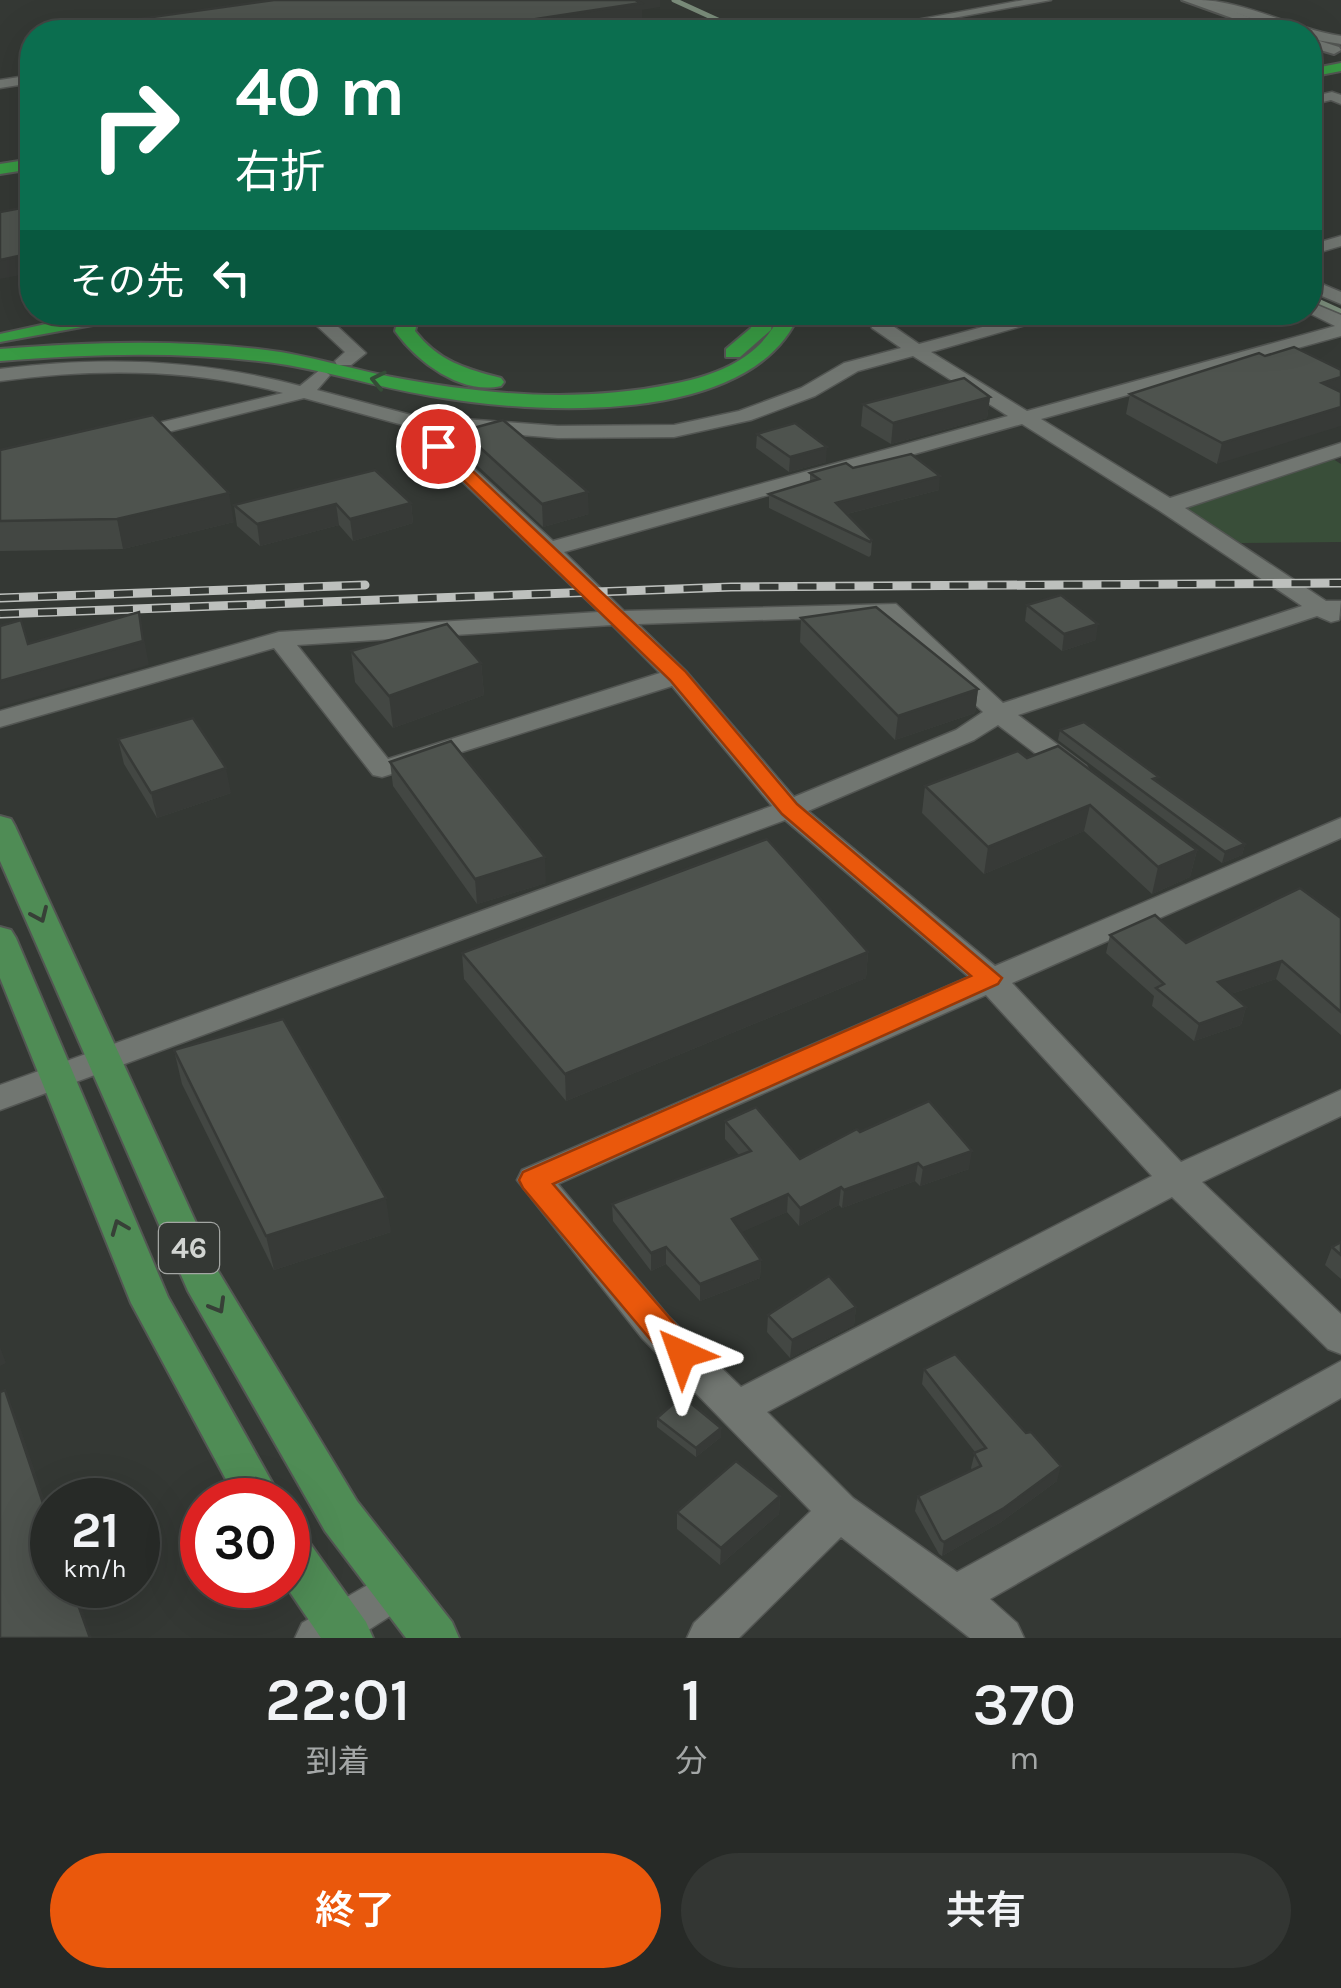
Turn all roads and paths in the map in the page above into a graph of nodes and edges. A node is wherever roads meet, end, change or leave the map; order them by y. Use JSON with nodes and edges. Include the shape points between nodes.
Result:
{"nodes":[{"id":1,"x":1046,"y":0,"type":"edge"},
{"id":2,"x":1178,"y":0,"type":"edge"},
{"id":3,"x":1188,"y":0,"type":"edge"},
{"id":4,"x":1202,"y":0,"type":"edge"},
{"id":5,"x":928,"y":20,"type":"edge"},
{"id":6,"x":1232,"y":20,"type":"edge"},
{"id":7,"x":1247,"y":20,"type":"edge"},
{"id":8,"x":1261,"y":20,"type":"edge"},
{"id":9,"x":68,"y":325,"type":"edge"},
{"id":10,"x":325,"y":325,"type":"edge"},
{"id":11,"x":407,"y":325,"type":"edge"},
{"id":12,"x":761,"y":325,"type":"edge"},
{"id":13,"x":786,"y":325,"type":"edge"},
{"id":14,"x":875,"y":325,"type":"edge"},
{"id":15,"x":887,"y":325,"type":"edge"},
{"id":16,"x":1010,"y":325,"type":"edge"},
{"id":17,"x":1341,"y":330,"type":"edge"},
{"id":18,"x":0,"y":339,"type":"edge"},
{"id":19,"x":914,"y":349,"type":"junction"},
{"id":20,"x":0,"y":355,"type":"edge"},
{"id":21,"x":344,"y":361,"type":"dead end"},
{"id":22,"x":851,"y":367,"type":"junction"},
{"id":23,"x":0,"y":375,"type":"edge"},
{"id":24,"x":321,"y":375,"type":"dead end"},
{"id":25,"x":304,"y":391,"type":"junction"},
{"id":26,"x":1028,"y":418,"type":"junction"},
{"id":27,"x":410,"y":421,"type":"junction"},
{"id":28,"x":111,"y":440,"type":"edge"},
{"id":29,"x":1338,"y":452,"type":"edge"},
{"id":30,"x":1168,"y":506,"type":"junction"},
{"id":31,"x":546,"y":550,"type":"junction"},
{"id":32,"x":1334,"y":612,"type":"edge"},
{"id":33,"x":616,"y":618,"type":"junction"},
{"id":34,"x":278,"y":639,"type":"junction"},
{"id":35,"x":678,"y":676,"type":"junction"},
{"id":36,"x":999,"y":712,"type":"junction"},
{"id":37,"x":0,"y":719,"type":"edge"},
{"id":38,"x":1093,"y":784,"type":"edge"},
{"id":39,"x":790,"y":809,"type":"junction"},
{"id":40,"x":0,"y":826,"type":"edge"},
{"id":41,"x":1341,"y":827,"type":"edge"},
{"id":42,"x":0,"y":938,"type":"edge"},
{"id":43,"x":990,"y":978,"type":"junction"},
{"id":44,"x":105,"y":1060,"type":"junction"},
{"id":45,"x":58,"y":1076,"type":"junction"},
{"id":46,"x":0,"y":1098,"type":"edge"},
{"id":47,"x":1339,"y":1106,"type":"edge"},
{"id":48,"x":1176,"y":1178,"type":"junction"},
{"id":49,"x":1341,"y":1338,"type":"edge"},
{"id":50,"x":1341,"y":1378,"type":"edge"},
{"id":51,"x":736,"y":1409,"type":"junction"},
{"id":52,"x":248,"y":1478,"type":"edge"},
{"id":53,"x":840,"y":1510,"type":"junction"},
{"id":54,"x":310,"y":1588,"type":"edge"},
{"id":55,"x":397,"y":1588,"type":"junction"},
{"id":56,"x":955,"y":1596,"type":"junction"},
{"id":57,"x":336,"y":1633,"type":"edge"},
{"id":58,"x":435,"y":1638,"type":"edge"},
{"id":59,"x":709,"y":1638,"type":"edge"},
{"id":60,"x":1002,"y":1638,"type":"edge"}],
"edges":[{"from":1,"to":5,"type":"street"},
{"from":2,"to":6,"type":"street"},
{"from":3,"to":7,"type":"street"},
{"from":4,"to":8,"type":"street"},
{"from":9,"to":18,"type":"highway"},
{"from":10,"to":21,"type":"street","via":[[357,354]]},
{"from":11,"to":12,"type":"highway","via":[[420,353],[454,373],[558,392],[634,385],[718,362]]},
{"from":13,"to":20,"type":"highway","one_way":true,"via":[[749,364],[634,400],[483,399],[271,357],[177,348]]},
{"from":14,"to":22,"type":"street"},
{"from":15,"to":19,"type":"street"},
{"from":16,"to":19,"type":"street"},
{"from":17,"to":26,"type":"street"},
{"from":19,"to":22,"type":"street"},
{"from":19,"to":26,"type":"street"},
{"from":22,"to":27,"type":"street","via":[[744,416],[674,430],[558,432]]},
{"from":23,"to":25,"type":"street","via":[[147,366],[242,376]]},
{"from":24,"to":25,"type":"street"},
{"from":25,"to":27,"type":"street"},
{"from":25,"to":28,"type":"street"},
{"from":26,"to":30,"type":"street"},
{"from":26,"to":31,"type":"street"},
{"from":27,"to":31,"type":"street"},
{"from":29,"to":30,"type":"street"},
{"from":30,"to":32,"type":"street"},
{"from":31,"to":33,"type":"street"},
{"from":32,"to":36,"type":"street"},
{"from":33,"to":34,"type":"street"},
{"from":33,"to":35,"type":"street"},
{"from":33,"to":36,"type":"street","via":[[888,608]]},
{"from":34,"to":35,"type":"street","via":[[382,769]]},
{"from":34,"to":37,"type":"street"},
{"from":35,"to":39,"type":"street"},
{"from":36,"to":38,"type":"street"},
{"from":36,"to":39,"type":"street","via":[[965,735]]},
{"from":39,"to":43,"type":"street"},
{"from":39,"to":44,"type":"street"},
{"from":40,"to":44,"type":"main road","number":"46","one_way":true},
{"from":41,"to":43,"type":"street","via":[[1210,873]]},
{"from":42,"to":45,"type":"main road","number":"46"},
{"from":43,"to":48,"type":"street"},
{"from":43,"to":51,"type":"street","via":[[534,1180],[655,1327]]},
{"from":44,"to":45,"type":"street"},
{"from":44,"to":55,"type":"main road","number":"46","one_way":true,"via":[[202,1279],[341,1516]]},
{"from":45,"to":46,"type":"street"},
{"from":52,"to":45,"type":"main road","number":"46","one_way":true,"via":[[150,1303]]},
{"from":47,"to":48,"type":"street"},
{"from":48,"to":49,"type":"street"},
{"from":48,"to":51,"type":"street"},
{"from":50,"to":56,"type":"street"},
{"from":51,"to":53,"type":"street"},
{"from":53,"to":56,"type":"street"},
{"from":53,"to":59,"type":"street"},
{"from":54,"to":57,"type":"main road"},
{"from":55,"to":57,"type":"street"},
{"from":55,"to":58,"type":"main road","number":"46"},
{"from":56,"to":60,"type":"street"}]}
